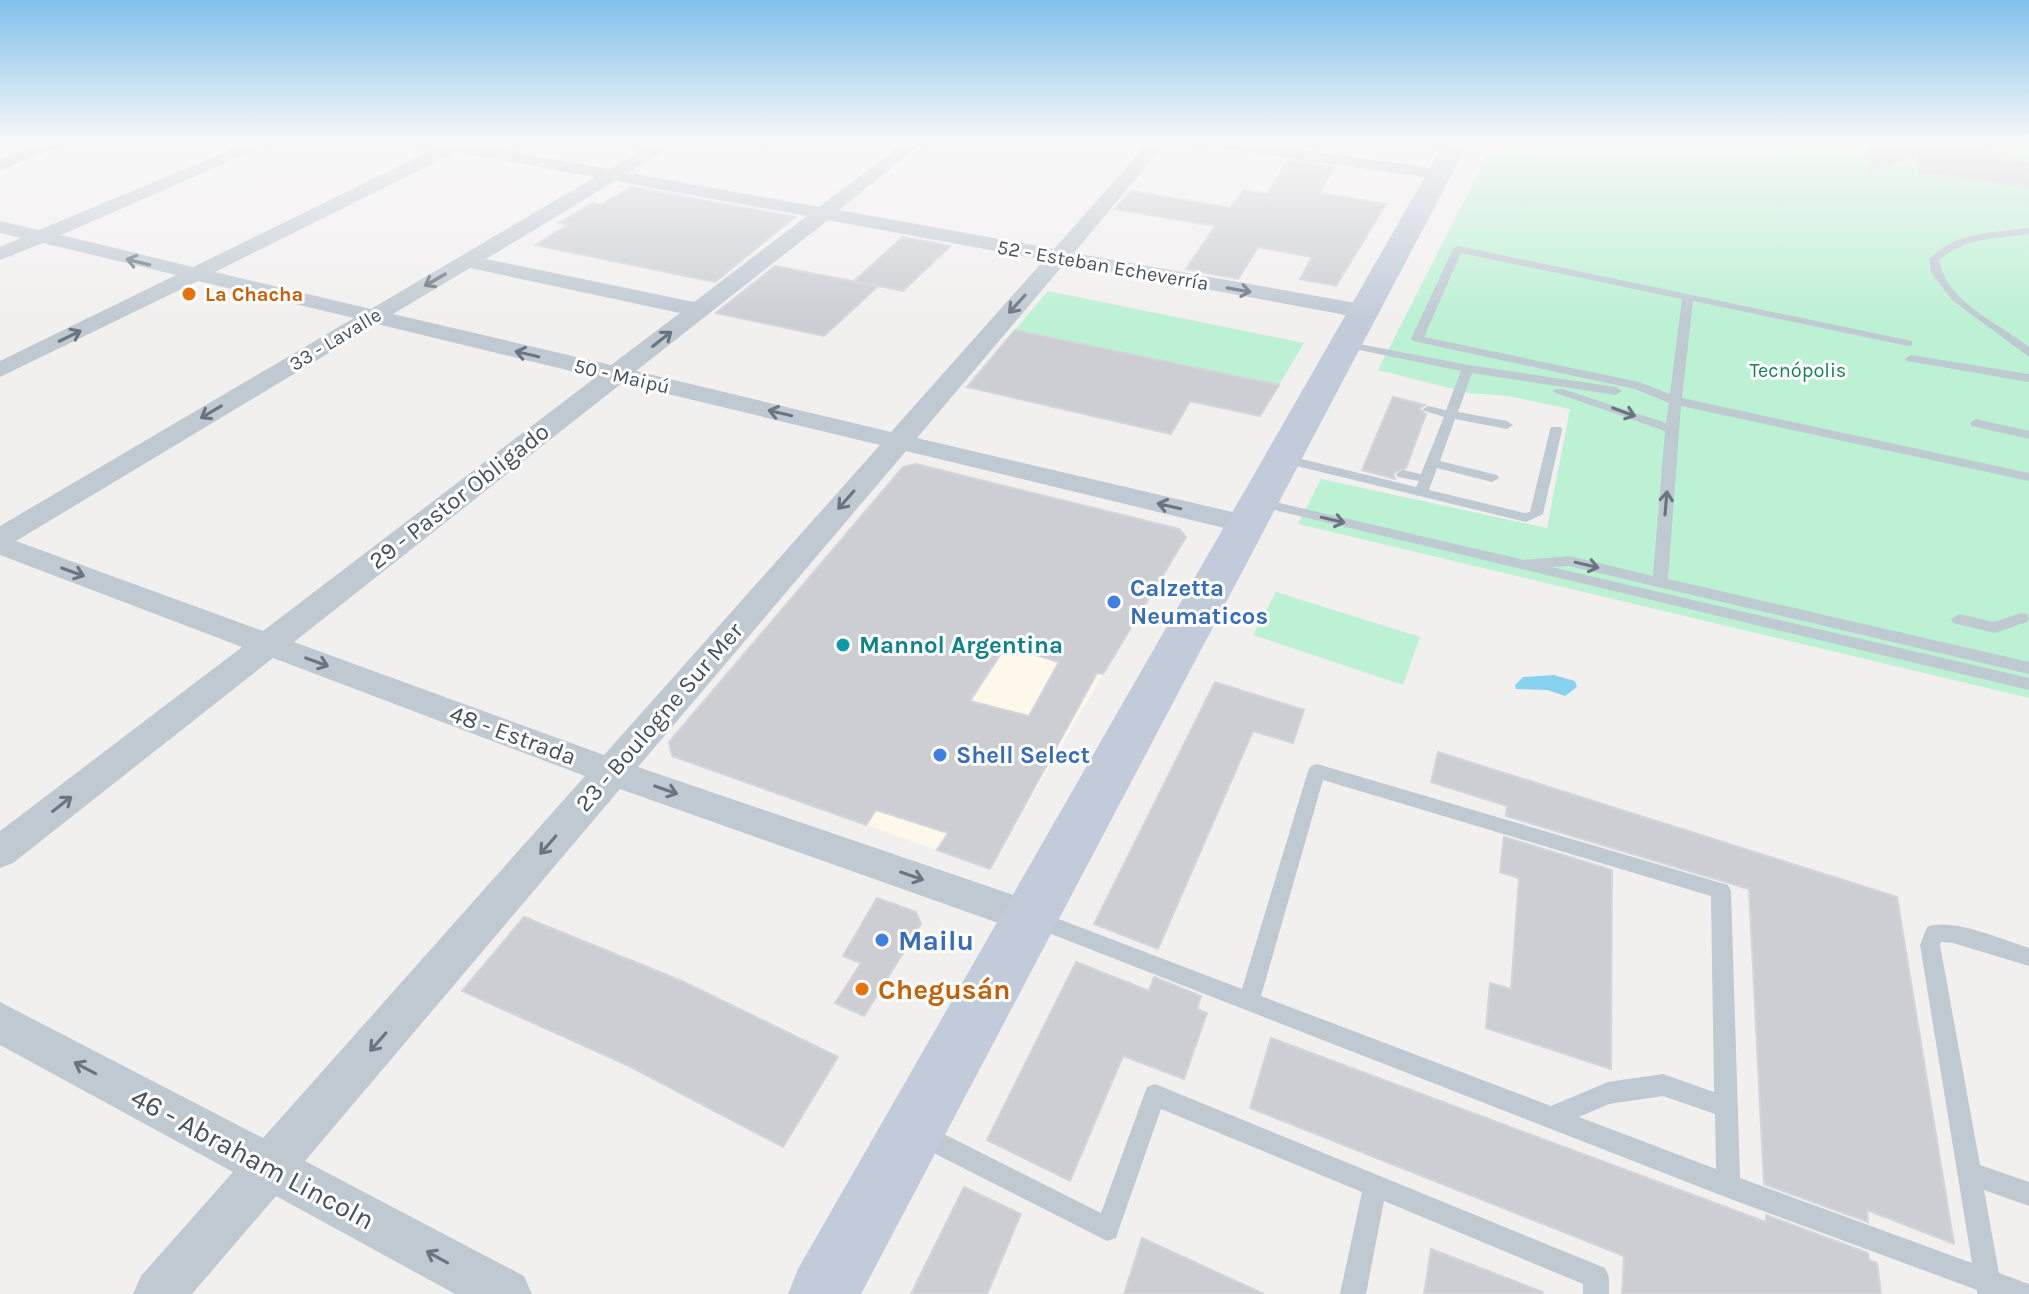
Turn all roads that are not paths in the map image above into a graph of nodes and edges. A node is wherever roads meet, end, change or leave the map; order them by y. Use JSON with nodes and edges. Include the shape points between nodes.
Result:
{"nodes":[{"id":1,"x":127,"y":200,"type":"edge"},
{"id":2,"x":345,"y":200,"type":"edge"},
{"id":3,"x":569,"y":200,"type":"edge"},
{"id":4,"x":745,"y":200,"type":"edge"},
{"id":5,"x":841,"y":200,"type":"edge"},
{"id":6,"x":1108,"y":200,"type":"edge"},
{"id":7,"x":1424,"y":200,"type":"edge"},
{"id":8,"x":822,"y":215,"type":"junction"},
{"id":9,"x":0,"y":227,"type":"edge"},
{"id":10,"x":2029,"y":231,"type":"edge"},
{"id":11,"x":39,"y":238,"type":"junction"},
{"id":12,"x":0,"y":254,"type":"edge"},
{"id":13,"x":1059,"y":257,"type":"junction"},
{"id":14,"x":467,"y":261,"type":"junction"},
{"id":15,"x":193,"y":276,"type":"junction"},
{"id":16,"x":1688,"y":298,"type":"junction"},
{"id":17,"x":699,"y":310,"type":"junction"},
{"id":18,"x":370,"y":318,"type":"junction"},
{"id":19,"x":1353,"y":328,"type":"junction"},
{"id":20,"x":1908,"y":343,"type":"dead end"},
{"id":21,"x":2029,"y":353,"type":"edge"},
{"id":22,"x":1911,"y":359,"type":"dead end"},
{"id":23,"x":1468,"y":369,"type":"junction"},
{"id":24,"x":0,"y":370,"type":"edge"},
{"id":25,"x":616,"y":375,"type":"junction"},
{"id":26,"x":2029,"y":378,"type":"edge"},
{"id":27,"x":1676,"y":401,"type":"junction"},
{"id":28,"x":1428,"y":410,"type":"dead end"},
{"id":29,"x":1451,"y":414,"type":"junction"},
{"id":30,"x":1976,"y":423,"type":"dead end"},
{"id":31,"x":1507,"y":425,"type":"dead end"},
{"id":32,"x":1672,"y":429,"type":"junction"},
{"id":33,"x":1556,"y":430,"type":"dead end"},
{"id":34,"x":2029,"y":435,"type":"edge"},
{"id":35,"x":896,"y":441,"type":"junction"},
{"id":36,"x":1281,"y":458,"type":"junction"},
{"id":37,"x":1432,"y":463,"type":"junction"},
{"id":38,"x":1403,"y":474,"type":"dead end"},
{"id":39,"x":2029,"y":477,"type":"edge"},
{"id":40,"x":1492,"y":478,"type":"dead end"},
{"id":41,"x":1423,"y":486,"type":"junction"},
{"id":42,"x":1251,"y":513,"type":"junction"},
{"id":43,"x":0,"y":538,"type":"edge"},
{"id":44,"x":0,"y":545,"type":"edge"},
{"id":45,"x":1524,"y":565,"type":"junction"},
{"id":46,"x":1660,"y":581,"type":"junction"},
{"id":47,"x":2021,"y":618,"type":"dead end"},
{"id":48,"x":1959,"y":619,"type":"dead end"},
{"id":49,"x":268,"y":644,"type":"junction"},
{"id":50,"x":2029,"y":668,"type":"edge"},
{"id":51,"x":2029,"y":684,"type":"edge"},
{"id":52,"x":612,"y":772,"type":"junction"},
{"id":53,"x":0,"y":852,"type":"edge"},
{"id":54,"x":1029,"y":917,"type":"junction"},
{"id":55,"x":2029,"y":957,"type":"edge"},
{"id":56,"x":1249,"y":1001,"type":"junction"},
{"id":57,"x":0,"y":1022,"type":"edge"},
{"id":58,"x":1727,"y":1107,"type":"junction"},
{"id":59,"x":1551,"y":1118,"type":"junction"},
{"id":60,"x":913,"y":1130,"type":"junction"},
{"id":61,"x":270,"y":1165,"type":"junction"},
{"id":62,"x":1969,"y":1173,"type":"junction"},
{"id":63,"x":1375,"y":1186,"type":"junction"},
{"id":64,"x":1728,"y":1186,"type":"junction"},
{"id":65,"x":2029,"y":1194,"type":"edge"},
{"id":66,"x":1989,"y":1287,"type":"edge"},
{"id":67,"x":159,"y":1294,"type":"edge"},
{"id":68,"x":506,"y":1294,"type":"edge"},
{"id":69,"x":823,"y":1294,"type":"edge"},
{"id":70,"x":1353,"y":1294,"type":"edge"},
{"id":71,"x":1596,"y":1294,"type":"edge"},
{"id":72,"x":2022,"y":1294,"type":"edge"}],
"edges":[{"from":1,"to":11,"type":"street"},
{"from":2,"to":15,"type":"street"},
{"from":3,"to":14,"type":"street","name":"33 - Lavalle"},
{"from":4,"to":8,"type":"street","name":"52 - Esteban Echeverría"},
{"from":5,"to":8,"type":"street","name":"29 - Pastor Obligado"},
{"from":6,"to":13,"type":"street","name":"23 - Boulogne Sur Mer"},
{"from":7,"to":19,"type":"main road"},
{"from":8,"to":13,"type":"street","name":"52 - Esteban Echeverría"},
{"from":8,"to":17,"type":"street","name":"29 - Pastor Obligado"},
{"from":9,"to":11,"type":"street","name":"50 - Maipú"},
{"from":10,"to":21,"type":"lane","via":[[1953,244],[1934,259],[1933,268],[1950,293]]},
{"from":11,"to":12,"type":"street"},
{"from":15,"to":11,"type":"street","name":"50 - Maipú","one_way":true},
{"from":13,"to":19,"type":"street","name":"52 - Esteban Echeverría","one_way":true},
{"from":13,"to":35,"type":"street","name":"23 - Boulogne Sur Mer","one_way":true},
{"from":14,"to":17,"type":"street"},
{"from":14,"to":18,"type":"street","name":"33 - Lavalle","one_way":true},
{"from":15,"to":18,"type":"street","name":"50 - Maipú"},
{"from":24,"to":15,"type":"street","one_way":true},
{"from":16,"to":20,"type":"lane"},
{"from":16,"to":27,"type":"lane"},
{"from":16,"to":27,"type":"lane","via":[[1458,249],[1417,339],[1639,386]]},
{"from":25,"to":17,"type":"street","name":"29 - Pastor Obligado","one_way":true},
{"from":25,"to":18,"type":"street","name":"50 - Maipú","one_way":true},
{"from":18,"to":43,"type":"street","name":"33 - Lavalle","one_way":true},
{"from":19,"to":23,"type":"lane"},
{"from":19,"to":36,"type":"main road"},
{"from":22,"to":26,"type":"lane"},
{"from":23,"to":27,"type":"lane"},
{"from":23,"to":29,"type":"lane"},
{"from":23,"to":32,"type":"lane","one_way":true,"via":[[1597,402]]},
{"from":35,"to":25,"type":"street","name":"50 - Maipú","one_way":true},
{"from":25,"to":49,"type":"street","name":"29 - Pastor Obligado"},
{"from":27,"to":32,"type":"lane"},
{"from":27,"to":39,"type":"lane"},
{"from":28,"to":29,"type":"lane"},
{"from":29,"to":31,"type":"lane"},
{"from":29,"to":37,"type":"lane"},
{"from":30,"to":34,"type":"lane"},
{"from":46,"to":32,"type":"lane","one_way":true},
{"from":33,"to":41,"type":"lane","via":[[1533,518]]},
{"from":42,"to":35,"type":"street","name":"50 - Maipú","one_way":true},
{"from":35,"to":52,"type":"street","name":"23 - Boulogne Sur Mer","one_way":true},
{"from":36,"to":41,"type":"lane"},
{"from":36,"to":42,"type":"main road"},
{"from":37,"to":40,"type":"lane"},
{"from":37,"to":41,"type":"lane"},
{"from":38,"to":41,"type":"lane"},
{"from":42,"to":45,"type":"lane","one_way":true},
{"from":42,"to":54,"type":"main road"},
{"from":44,"to":49,"type":"street","name":"48 - Estrada","one_way":true},
{"from":45,"to":46,"type":"lane","one_way":true,"via":[[1569,561]]},
{"from":45,"to":51,"type":"lane"},
{"from":46,"to":50,"type":"lane"},
{"from":47,"to":48,"type":"lane","via":[[1995,628]]},
{"from":49,"to":52,"type":"street","name":"48 - Estrada","one_way":true},
{"from":53,"to":49,"type":"street","name":"29 - Pastor Obligado","one_way":true},
{"from":52,"to":54,"type":"street","name":"48 - Estrada","one_way":true},
{"from":52,"to":61,"type":"street","name":"23 - Boulogne Sur Mer","one_way":true},
{"from":54,"to":56,"type":"lane"},
{"from":54,"to":60,"type":"main road"},
{"from":55,"to":62,"type":"lane","via":[[1953,934],[1934,933],[1930,945]]},
{"from":56,"to":58,"type":"lane","via":[[1317,771],[1721,891]]},
{"from":56,"to":59,"type":"lane"},
{"from":61,"to":57,"type":"street","name":"46 - Abraham Lincoln","one_way":true},
{"from":58,"to":59,"type":"lane","via":[[1663,1085],[1608,1093]]},
{"from":58,"to":64,"type":"lane"},
{"from":59,"to":64,"type":"lane"},
{"from":60,"to":63,"type":"lane","via":[[1107,1229],[1155,1095]]},
{"from":60,"to":69,"type":"main road"},
{"from":61,"to":67,"type":"street","name":"23 - Boulogne Sur Mer"},
{"from":68,"to":61,"type":"street","name":"46 - Abraham Lincoln","one_way":true},
{"from":62,"to":65,"type":"lane"},
{"from":62,"to":66,"type":"lane"},
{"from":63,"to":70,"type":"lane"},
{"from":63,"to":71,"type":"lane","via":[[1596,1277]]},
{"from":64,"to":66,"type":"lane"},
{"from":66,"to":72,"type":"lane"}]}
